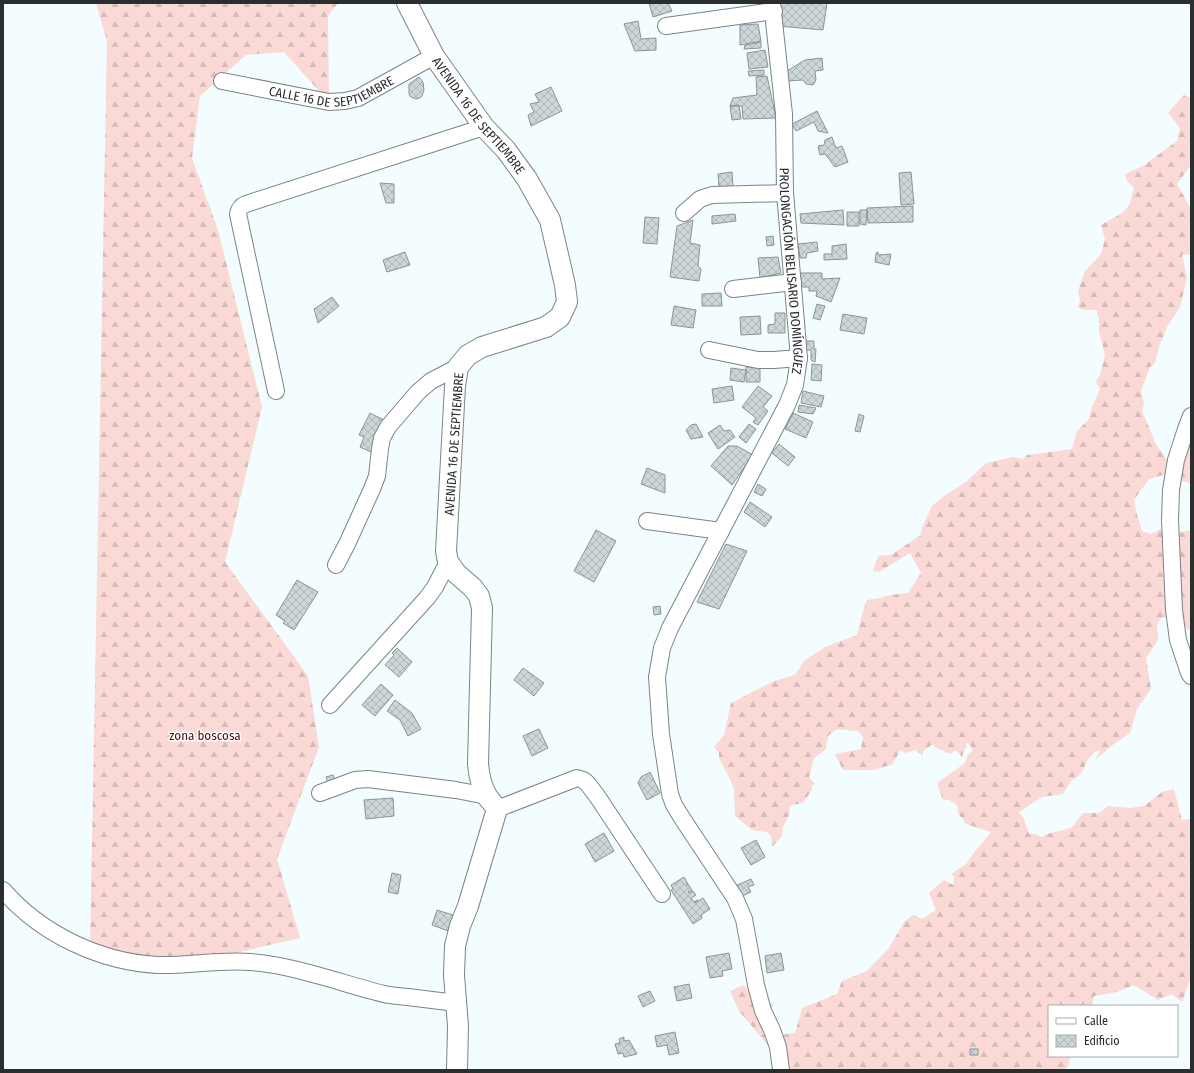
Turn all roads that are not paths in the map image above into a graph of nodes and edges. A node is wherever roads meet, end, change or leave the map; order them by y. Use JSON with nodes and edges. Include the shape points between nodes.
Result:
{"nodes":[{"id":1,"x":407,"y":3,"type":"edge"},
{"id":2,"x":773,"y":7,"type":"edge"},
{"id":3,"x":666,"y":26,"type":"dead end"},
{"id":4,"x":434,"y":56,"type":"junction"},
{"id":5,"x":222,"y":80,"type":"dead end"},
{"id":6,"x":484,"y":127,"type":"junction"},
{"id":7,"x":785,"y":193,"type":"junction"},
{"id":8,"x":684,"y":213,"type":"dead end"},
{"id":9,"x":792,"y":282,"type":"junction"},
{"id":10,"x":733,"y":289,"type":"dead end"},
{"id":11,"x":709,"y":350,"type":"dead end"},
{"id":12,"x":799,"y":358,"type":"junction"},
{"id":13,"x":458,"y":367,"type":"junction"},
{"id":14,"x":276,"y":391,"type":"dead end"},
{"id":15,"x":1191,"y":416,"type":"edge"},
{"id":16,"x":647,"y":521,"type":"dead end"},
{"id":17,"x":721,"y":531,"type":"junction"},
{"id":18,"x":448,"y":562,"type":"junction"},
{"id":19,"x":336,"y":565,"type":"dead end"},
{"id":20,"x":1191,"y":676,"type":"edge"},
{"id":21,"x":330,"y":705,"type":"dead end"},
{"id":22,"x":320,"y":792,"type":"dead end"},
{"id":23,"x":492,"y":803,"type":"junction"},
{"id":24,"x":3,"y":890,"type":"edge"},
{"id":25,"x":662,"y":894,"type":"dead end"},
{"id":26,"x":456,"y":1003,"type":"junction"},
{"id":27,"x":457,"y":1070,"type":"edge"},
{"id":28,"x":781,"y":1070,"type":"edge"}],
"edges":[{"from":1,"to":4,"type":"street","name":"AVENIDA 16 DE SEPTIEMBRE"},
{"from":2,"to":3,"type":"street"},
{"from":2,"to":7,"type":"street","name":"PROLONGACIÓN BELISARIO DOMÍNGUEZ","via":[[784,114]]},
{"from":4,"to":5,"type":"street","name":"CALLE 16 DE SEPTIEMBRE","via":[[376,89],[345,101],[328,102]]},
{"from":4,"to":6,"type":"street","name":"AVENIDA 16 DE SEPTIEMBRE"},
{"from":6,"to":13,"type":"street","name":"AVENIDA 16 DE SEPTIEMBRE","via":[[506,150],[527,179],[550,220],[567,302],[560,317],[546,327],[482,347],[468,355]]},
{"from":6,"to":14,"type":"street","via":[[241,206],[238,214]]},
{"from":7,"to":8,"type":"street","via":[[712,195],[700,199]]},
{"from":7,"to":9,"type":"street","name":"PROLONGACIÓN BELISARIO DOMÍNGUEZ"},
{"from":9,"to":10,"type":"street"},
{"from":9,"to":12,"type":"street","name":"PROLONGACIÓN BELISARIO DOMÍNGUEZ"},
{"from":11,"to":12,"type":"street","via":[[758,360]]},
{"from":12,"to":17,"type":"street","name":"PROLONGACIÓN BELISARIO DOMÍNGUEZ","via":[[795,385],[787,406]]},
{"from":13,"to":18,"type":"street","name":"AVENIDA 16 DE SEPTIEMBRE","via":[[446,551]]},
{"from":13,"to":19,"type":"street","via":[[431,381],[418,392],[388,427],[382,438],[377,476]]},
{"from":15,"to":20,"type":"street","via":[[1176,460],[1170,520],[1178,640]]},
{"from":16,"to":17,"type":"street"},
{"from":17,"to":28,"type":"street","name":"PROLONGACIÓN BELISARIO DOMÍNGUEZ","via":[[662,648],[657,678],[661,734],[674,805],[736,898],[744,919],[762,1011],[778,1047]]},
{"from":18,"to":21,"type":"street","via":[[427,598]]},
{"from":18,"to":23,"type":"street","via":[[479,596],[482,608],[478,764],[482,783]]},
{"from":22,"to":23,"type":"street","via":[[355,780],[368,779],[456,790]]},
{"from":23,"to":25,"type":"street","via":[[577,778],[583,780],[597,796]]},
{"from":23,"to":26,"type":"street","via":[[468,906],[455,946]]},
{"from":24,"to":26,"type":"street","via":[[10,899],[48,929],[104,956],[157,964],[251,962],[293,969],[386,995]]},
{"from":26,"to":27,"type":"street"}]}
